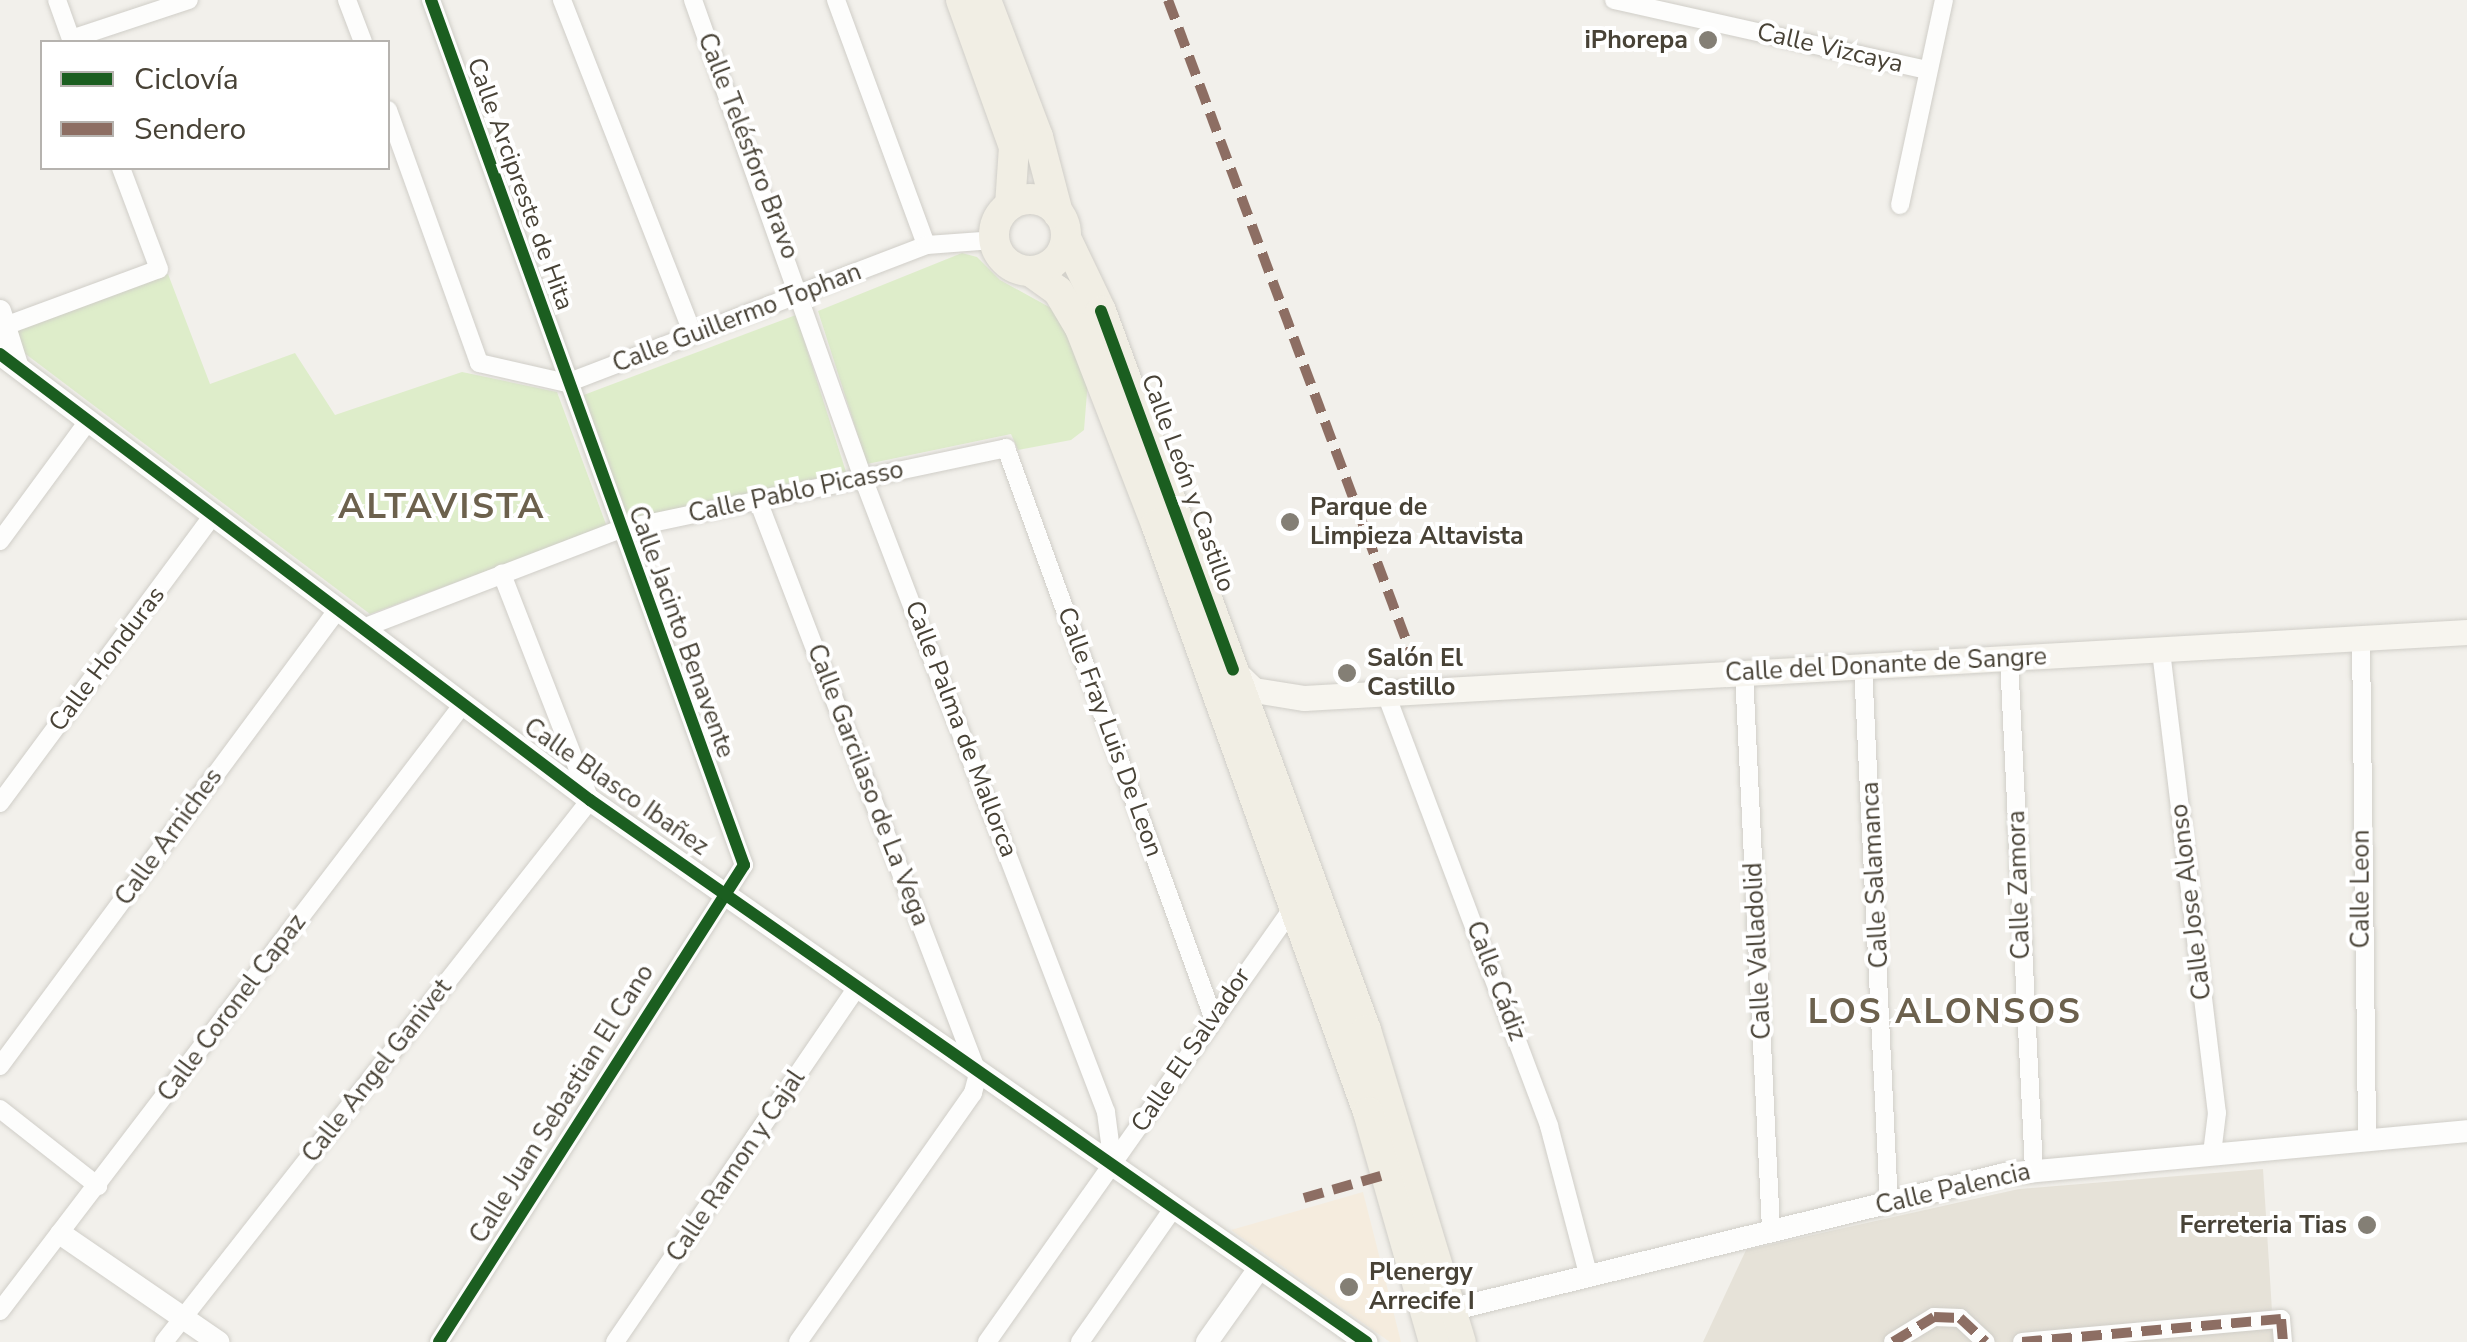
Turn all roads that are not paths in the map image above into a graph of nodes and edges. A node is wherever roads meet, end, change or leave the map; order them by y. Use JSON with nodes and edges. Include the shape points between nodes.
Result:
{"nodes":[{"id":1,"x":56,"y":0,"type":"edge"},
{"id":2,"x":189,"y":0,"type":"edge"},
{"id":3,"x":348,"y":0,"type":"edge"},
{"id":4,"x":431,"y":0,"type":"edge"},
{"id":5,"x":562,"y":0,"type":"edge"},
{"id":6,"x":693,"y":0,"type":"edge"},
{"id":7,"x":836,"y":0,"type":"edge"},
{"id":8,"x":961,"y":0,"type":"edge"},
{"id":9,"x":986,"y":0,"type":"edge"},
{"id":10,"x":1614,"y":0,"type":"edge"},
{"id":11,"x":1944,"y":0,"type":"edge"},
{"id":12,"x":72,"y":40,"type":"edge"},
{"id":13,"x":75,"y":40,"type":"edge"},
{"id":14,"x":362,"y":40,"type":"edge"},
{"id":15,"x":1928,"y":70,"type":"junction"},
{"id":16,"x":390,"y":116,"type":"edge"},
{"id":17,"x":122,"y":170,"type":"edge"},
{"id":18,"x":1900,"y":204,"type":"dead end"},
{"id":19,"x":1010,"y":205,"type":"junction"},
{"id":20,"x":1062,"y":226,"type":"junction"},
{"id":21,"x":994,"y":240,"type":"junction"},
{"id":22,"x":926,"y":245,"type":"junction"},
{"id":23,"x":1033,"y":273,"type":"junction"},
{"id":24,"x":802,"y":293,"type":"junction"},
{"id":25,"x":2,"y":319,"type":"edge"},
{"id":26,"x":693,"y":335,"type":"junction"},
{"id":27,"x":9,"y":359,"type":"edge"},
{"id":28,"x":567,"y":383,"type":"junction"},
{"id":29,"x":90,"y":420,"type":"junction"},
{"id":30,"x":1006,"y":448,"type":"joint"},
{"id":31,"x":864,"y":478,"type":"junction"},
{"id":32,"x":756,"y":498,"type":"junction"},
{"id":33,"x":214,"y":514,"type":"junction"},
{"id":34,"x":618,"y":530,"type":"junction"},
{"id":35,"x":0,"y":541,"type":"edge"},
{"id":36,"x":502,"y":574,"type":"junction"},
{"id":37,"x":338,"y":608,"type":"junction"},
{"id":38,"x":363,"y":628,"type":"junction"},
{"id":39,"x":2467,"y":632,"type":"edge"},
{"id":40,"x":2361,"y":639,"type":"junction"},
{"id":41,"x":2162,"y":651,"type":"junction"},
{"id":42,"x":2009,"y":659,"type":"junction"},
{"id":43,"x":1864,"y":667,"type":"junction"},
{"id":44,"x":1232,"y":670,"type":"junction"},
{"id":45,"x":1744,"y":673,"type":"junction"},
{"id":46,"x":1386,"y":694,"type":"junction"},
{"id":47,"x":1304,"y":698,"type":"junction"},
{"id":48,"x":463,"y":704,"type":"junction"},
{"id":49,"x":1260,"y":744,"type":"junction"},
{"id":50,"x":590,"y":800,"type":"junction"},
{"id":51,"x":0,"y":803,"type":"edge"},
{"id":52,"x":726,"y":892,"type":"junction"},
{"id":53,"x":1294,"y":906,"type":"junction"},
{"id":54,"x":856,"y":989,"type":"junction"},
{"id":55,"x":1213,"y":1016,"type":"junction"},
{"id":56,"x":0,"y":1066,"type":"edge"},
{"id":57,"x":978,"y":1074,"type":"junction"},
{"id":58,"x":0,"y":1109,"type":"edge"},
{"id":59,"x":2467,"y":1131,"type":"edge"},
{"id":60,"x":2367,"y":1138,"type":"junction"},
{"id":61,"x":2212,"y":1154,"type":"junction"},
{"id":62,"x":1112,"y":1166,"type":"junction"},
{"id":63,"x":2034,"y":1170,"type":"junction"},
{"id":64,"x":98,"y":1186,"type":"junction"},
{"id":65,"x":1889,"y":1204,"type":"junction"},
{"id":66,"x":1172,"y":1210,"type":"junction"},
{"id":67,"x":1771,"y":1229,"type":"junction"},
{"id":68,"x":61,"y":1234,"type":"junction"},
{"id":69,"x":1258,"y":1270,"type":"junction"},
{"id":70,"x":1588,"y":1274,"type":"junction"},
{"id":71,"x":1450,"y":1310,"type":"junction"},
{"id":72,"x":0,"y":1312,"type":"edge"},
{"id":73,"x":182,"y":1318,"type":"junction"},
{"id":74,"x":164,"y":1342,"type":"edge"},
{"id":75,"x":218,"y":1342,"type":"edge"},
{"id":76,"x":438,"y":1342,"type":"edge"},
{"id":77,"x":615,"y":1342,"type":"edge"},
{"id":78,"x":798,"y":1342,"type":"edge"},
{"id":79,"x":988,"y":1342,"type":"edge"},
{"id":80,"x":1080,"y":1342,"type":"edge"},
{"id":81,"x":1207,"y":1342,"type":"edge"},
{"id":82,"x":1366,"y":1342,"type":"edge"},
{"id":83,"x":1434,"y":1342,"type":"edge"},
{"id":84,"x":1461,"y":1342,"type":"edge"},
{"id":85,"x":1893,"y":1342,"type":"edge"},
{"id":86,"x":1986,"y":1342,"type":"edge"},
{"id":87,"x":2022,"y":1342,"type":"edge"},
{"id":88,"x":2283,"y":1342,"type":"edge"}],
"edges":[{"from":1,"to":12,"type":"street"},
{"from":2,"to":13,"type":"street"},
{"from":3,"to":14,"type":"street"},
{"from":4,"to":28,"type":"street","name":"Calle Arcipreste de Hita"},
{"from":5,"to":26,"type":"street"},
{"from":6,"to":24,"type":"street","name":"Calle Telésforo Bravo"},
{"from":7,"to":22,"type":"street"},
{"from":8,"to":19,"type":"main road","via":[[1014,147]]},
{"from":9,"to":20,"type":"main road","name":"Calle León y Castillo","via":[[1038,136]]},
{"from":10,"to":15,"type":"street","name":"Calle Vizcaya"},
{"from":11,"to":15,"type":"street"},
{"from":15,"to":18,"type":"street"},
{"from":16,"to":28,"type":"street","via":[[479,364]]},
{"from":17,"to":25,"type":"street","via":[[158,270]]},
{"from":19,"to":20,"type":"main road","via":[[1032,199]]},
{"from":19,"to":21,"type":"main road"},
{"from":20,"to":23,"type":"main road","via":[[1052,262]]},
{"from":20,"to":44,"type":"main road","name":"Calle León y Castillo","via":[[1101,311]]},
{"from":21,"to":22,"type":"street","name":"Calle Guillermo Tophan"},
{"from":21,"to":23,"type":"main road","via":[[1010,264]]},
{"from":22,"to":24,"type":"street","name":"Calle Guillermo Tophan"},
{"from":23,"to":53,"type":"main road","name":"Calle León y Castillo","via":[[1058,291],[1080,328]]},
{"from":24,"to":26,"type":"street","name":"Calle Guillermo Tophan"},
{"from":24,"to":31,"type":"street","name":"Calle Palma de Mallorca"},
{"from":25,"to":27,"type":"street"},
{"from":26,"to":28,"type":"street","name":"Calle Guillermo Tophan"},
{"from":27,"to":29,"type":"street","name":"Calle Blasco Ibañez"},
{"from":28,"to":34,"type":"street","name":"Calle Jacinto Benavente"},
{"from":29,"to":33,"type":"street","name":"Calle Blasco Ibañez"},
{"from":29,"to":35,"type":"street"},
{"from":30,"to":31,"type":"street","name":"Calle Pablo Picasso"},
{"from":30,"to":55,"type":"street","name":"Calle Fray Luis De Leon"},
{"from":31,"to":32,"type":"street","name":"Calle Pablo Picasso"},
{"from":31,"to":62,"type":"street","name":"Calle Palma de Mallorca","via":[[1106,1112]]},
{"from":32,"to":34,"type":"street","name":"Calle Pablo Picasso"},
{"from":32,"to":57,"type":"street","name":"Calle Garcilaso de La Vega"},
{"from":33,"to":37,"type":"street","name":"Calle Blasco Ibañez"},
{"from":33,"to":51,"type":"street","name":"Calle Honduras"},
{"from":34,"to":36,"type":"street","name":"Calle Pablo Picasso"},
{"from":34,"to":52,"type":"street","name":"Calle Jacinto Benavente","via":[[744,865]]},
{"from":36,"to":38,"type":"street","name":"Calle Pablo Picasso"},
{"from":36,"to":50,"type":"street"},
{"from":37,"to":38,"type":"street","name":"Calle Blasco Ibañez"},
{"from":37,"to":56,"type":"street","name":"Calle Arniches"},
{"from":38,"to":48,"type":"street","name":"Calle Blasco Ibañez"},
{"from":39,"to":40,"type":"main road","name":"Calle del Donante de Sangre"},
{"from":40,"to":41,"type":"main road","name":"Calle del Donante de Sangre"},
{"from":40,"to":60,"type":"street","name":"Calle Leon"},
{"from":41,"to":42,"type":"main road","name":"Calle del Donante de Sangre"},
{"from":41,"to":61,"type":"street","name":"Calle Jose Alonso","via":[[2217,1113]]},
{"from":42,"to":43,"type":"main road","name":"Calle del Donante de Sangre"},
{"from":42,"to":63,"type":"street","name":"Calle Zamora"},
{"from":43,"to":45,"type":"main road","name":"Calle del Donante de Sangre"},
{"from":43,"to":65,"type":"street","name":"Calle Salamanca"},
{"from":44,"to":47,"type":"main road","name":"Calle del Donante de Sangre","via":[[1254,690]]},
{"from":44,"to":49,"type":"main road","name":"Calle León y Castillo"},
{"from":45,"to":46,"type":"main road","name":"Calle del Donante de Sangre"},
{"from":45,"to":67,"type":"street","name":"Calle Valladolid"},
{"from":46,"to":47,"type":"main road","name":"Calle del Donante de Sangre"},
{"from":46,"to":70,"type":"street","name":"Calle Cádiz","via":[[1548,1126]]},
{"from":47,"to":49,"type":"main road","via":[[1264,722]]},
{"from":48,"to":50,"type":"street","name":"Calle Blasco Ibañez"},
{"from":48,"to":64,"type":"street","name":"Calle Coronel Capaz"},
{"from":49,"to":71,"type":"main road","name":"Calle León y Castillo","via":[[1388,1094]]},
{"from":50,"to":52,"type":"street","name":"Calle Blasco Ibañez"},
{"from":50,"to":73,"type":"street","name":"Calle Angel Ganivet"},
{"from":52,"to":54,"type":"street","name":"Calle Blasco Ibañez"},
{"from":52,"to":76,"type":"street","name":"Calle Juan Sebastian El Cano"},
{"from":53,"to":55,"type":"street","name":"Calle El Salvador"},
{"from":53,"to":83,"type":"main road","name":"Calle León y Castillo","via":[[1368,1112]]},
{"from":54,"to":57,"type":"street","name":"Calle Blasco Ibañez"},
{"from":54,"to":77,"type":"street","name":"Calle Ramon y Cajal"},
{"from":55,"to":62,"type":"street","name":"Calle El Salvador"},
{"from":57,"to":62,"type":"street","name":"Calle Blasco Ibañez"},
{"from":57,"to":78,"type":"street","via":[[973,1093]]},
{"from":58,"to":64,"type":"street"},
{"from":59,"to":60,"type":"street","name":"Calle Palencia"},
{"from":60,"to":61,"type":"street","name":"Calle Palencia"},
{"from":61,"to":63,"type":"street","name":"Calle Palencia"},
{"from":62,"to":66,"type":"street","name":"Calle Blasco Ibañez"},
{"from":62,"to":79,"type":"street","name":"Calle El Salvador"},
{"from":63,"to":65,"type":"street","name":"Calle Palencia"},
{"from":64,"to":68,"type":"street","name":"Calle Coronel Capaz"},
{"from":65,"to":67,"type":"street","name":"Calle Palencia"},
{"from":66,"to":69,"type":"street","name":"Calle Blasco Ibañez"},
{"from":66,"to":80,"type":"street"},
{"from":67,"to":70,"type":"street","name":"Calle Palencia"},
{"from":68,"to":72,"type":"street","name":"Calle Coronel Capaz"},
{"from":68,"to":73,"type":"street"},
{"from":69,"to":81,"type":"street"},
{"from":69,"to":82,"type":"street","name":"Calle Blasco Ibañez"},
{"from":70,"to":71,"type":"street","name":"Calle Palencia"},
{"from":71,"to":84,"type":"main road","name":"Calle León y Castillo"},
{"from":73,"to":74,"type":"street","name":"Calle Angel Ganivet"},
{"from":73,"to":75,"type":"street"},
{"from":85,"to":86,"type":"street","via":[[1934,1317],[1960,1318]]},
{"from":87,"to":88,"type":"street","via":[[2281,1319]]}]}
